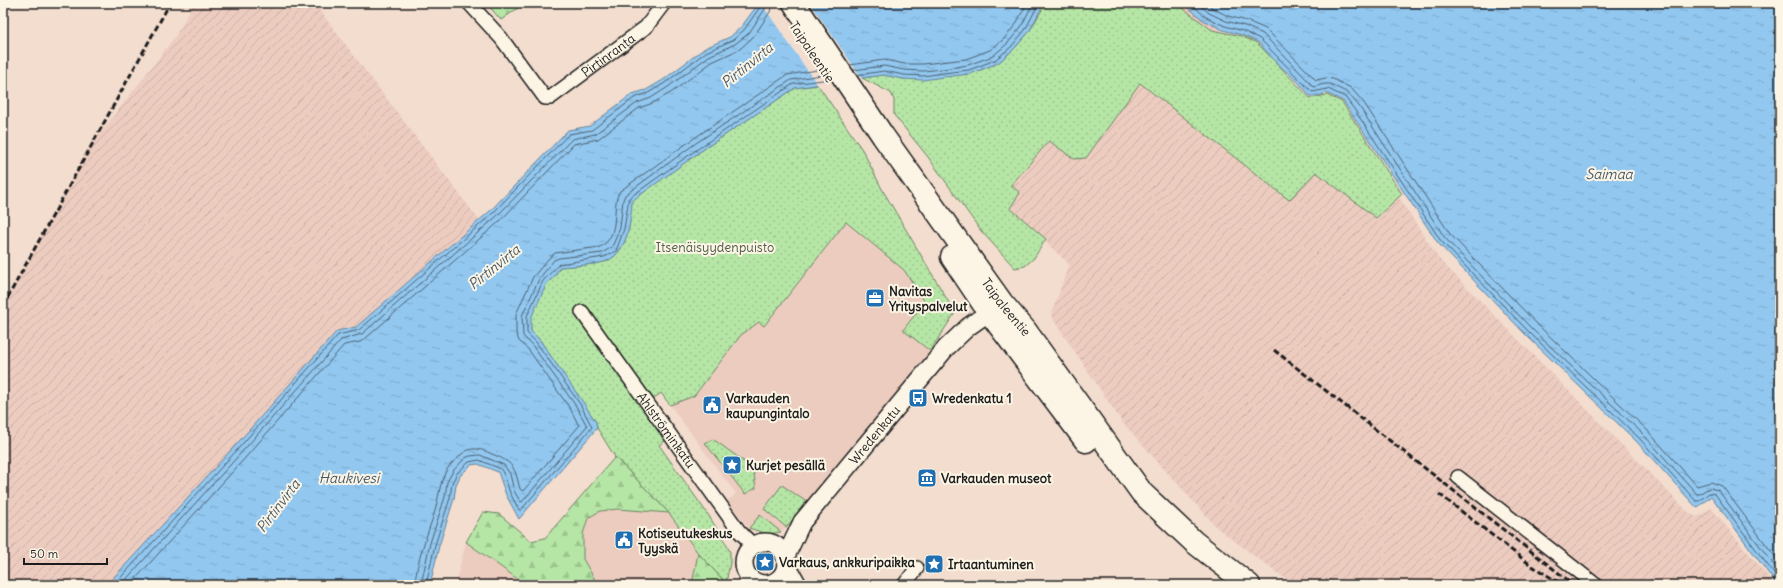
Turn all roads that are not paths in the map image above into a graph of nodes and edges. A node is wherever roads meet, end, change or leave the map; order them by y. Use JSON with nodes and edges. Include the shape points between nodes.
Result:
{"nodes":[{"id":1,"x":469,"y":3,"type":"edge"},
{"id":2,"x":664,"y":3,"type":"edge"},
{"id":3,"x":779,"y":3,"type":"edge"},
{"id":4,"x":794,"y":3,"type":"edge"},
{"id":5,"x":879,"y":140,"type":"junction"},
{"id":6,"x":996,"y":307,"type":"junction"},
{"id":7,"x":582,"y":312,"type":"dead end"},
{"id":8,"x":1458,"y":477,"type":"dead end"},
{"id":9,"x":802,"y":522,"type":"junction"},
{"id":10,"x":760,"y":544,"type":"junction"},
{"id":11,"x":785,"y":561,"type":"junction"},
{"id":12,"x":917,"y":568,"type":"dead end"},
{"id":13,"x":760,"y":583,"type":"edge"},
{"id":14,"x":798,"y":585,"type":"edge"},
{"id":15,"x":904,"y":585,"type":"edge"},
{"id":16,"x":1232,"y":585,"type":"edge"},
{"id":17,"x":1249,"y":585,"type":"edge"},
{"id":18,"x":1596,"y":585,"type":"edge"}],
"edges":[{"from":1,"to":2,"type":"street","name":"Pirtinranta","via":[[500,38],[545,98],[550,98],[560,91],[646,27]]},
{"from":3,"to":5,"type":"highway","name":"Taipaleentie"},
{"from":4,"to":5,"type":"highway","name":"Taipaleentie"},
{"from":5,"to":6,"type":"highway","name":"Taipaleentie"},
{"from":6,"to":9,"type":"street","name":"Wredenkatu","via":[[968,327],[946,348]]},
{"from":6,"to":16,"type":"highway","name":"Taipaleentie","via":[[1132,501]]},
{"from":6,"to":17,"type":"highway","name":"Taipaleentie","via":[[1025,330],[1142,493],[1194,542]]},
{"from":7,"to":10,"type":"street","name":"Ahlströminkatu","via":[[739,532]]},
{"from":8,"to":18,"type":"street"},
{"from":9,"to":10,"type":"street","name":"Wredenkatu","via":[[777,539]]},
{"from":9,"to":11,"type":"street","name":"Wredenkatu"},
{"from":10,"to":11,"type":"street","via":[[778,547]]},
{"from":10,"to":13,"type":"street","via":[[748,550],[744,564],[746,571]]},
{"from":11,"to":13,"type":"street","via":[[780,576]]},
{"from":11,"to":14,"type":"street"},
{"from":12,"to":15,"type":"street"}]}
